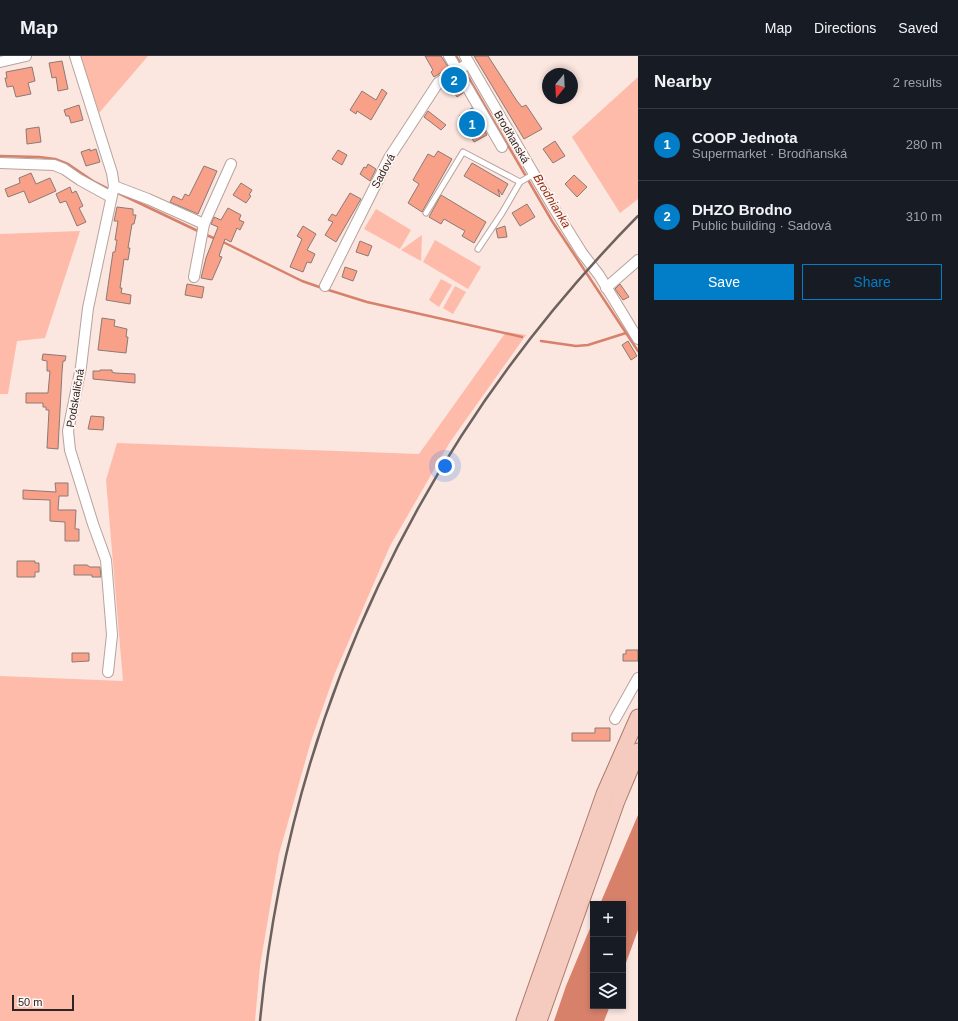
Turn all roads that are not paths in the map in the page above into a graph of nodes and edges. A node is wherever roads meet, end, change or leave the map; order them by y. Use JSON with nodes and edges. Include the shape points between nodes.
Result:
{"nodes":[{"id":1,"x":26,"y":56,"type":"edge"},
{"id":2,"x":75,"y":56,"type":"edge"},
{"id":3,"x":449,"y":56,"type":"edge"},
{"id":4,"x":0,"y":62,"type":"edge"},
{"id":5,"x":463,"y":65,"type":"edge"},
{"id":6,"x":502,"y":147,"type":"dead end"},
{"id":7,"x":0,"y":163,"type":"edge"},
{"id":8,"x":231,"y":164,"type":"dead end"},
{"id":9,"x":532,"y":175,"type":"junction"},
{"id":10,"x":522,"y":181,"type":"junction"},
{"id":11,"x":112,"y":191,"type":"junction"},
{"id":12,"x":426,"y":213,"type":"dead end"},
{"id":13,"x":203,"y":230,"type":"junction"},
{"id":14,"x":478,"y":249,"type":"dead end"},
{"id":15,"x":638,"y":260,"type":"edge"},
{"id":16,"x":194,"y":278,"type":"dead end"},
{"id":17,"x":325,"y":286,"type":"dead end"},
{"id":18,"x":606,"y":288,"type":"junction"},
{"id":19,"x":638,"y":339,"type":"edge"},
{"id":20,"x":108,"y":672,"type":"dead end"},
{"id":21,"x":638,"y":678,"type":"edge"},
{"id":22,"x":638,"y":717,"type":"edge"},
{"id":23,"x":615,"y":718,"type":"dead end"},
{"id":24,"x":638,"y":751,"type":"edge"},
{"id":25,"x":524,"y":1021,"type":"edge"},
{"id":26,"x":539,"y":1021,"type":"edge"}],
"edges":[{"from":1,"to":4,"type":"street"},
{"from":2,"to":11,"type":"street","name":"Podskaličná","via":[[112,173]]},
{"from":3,"to":5,"type":"street","name":"Brodňanská"},
{"from":5,"to":6,"type":"street","name":"Brodňanská"},
{"from":5,"to":9,"type":"street","name":"Brodňanská"},
{"from":5,"to":17,"type":"street","name":"Sadová","via":[[438,83],[389,158]]},
{"from":7,"to":11,"type":"street","via":[[54,165],[80,180]]},
{"from":8,"to":13,"type":"street"},
{"from":9,"to":10,"type":"lane"},
{"from":9,"to":18,"type":"street","name":"Brodňanská"},
{"from":10,"to":12,"type":"lane","via":[[463,152]]},
{"from":10,"to":14,"type":"lane"},
{"from":11,"to":13,"type":"street","via":[[148,199]]},
{"from":11,"to":20,"type":"street","name":"Podskaličná","via":[[88,308],[68,431],[70,450],[106,560],[112,635]]},
{"from":13,"to":16,"type":"street"},
{"from":15,"to":18,"type":"street"},
{"from":18,"to":19,"type":"street","name":"Brodňanská"},
{"from":21,"to":23,"type":"street"},
{"from":22,"to":25,"type":"main road","via":[[604,794]]},
{"from":24,"to":26,"type":"main road","via":[[617,801]]}]}
